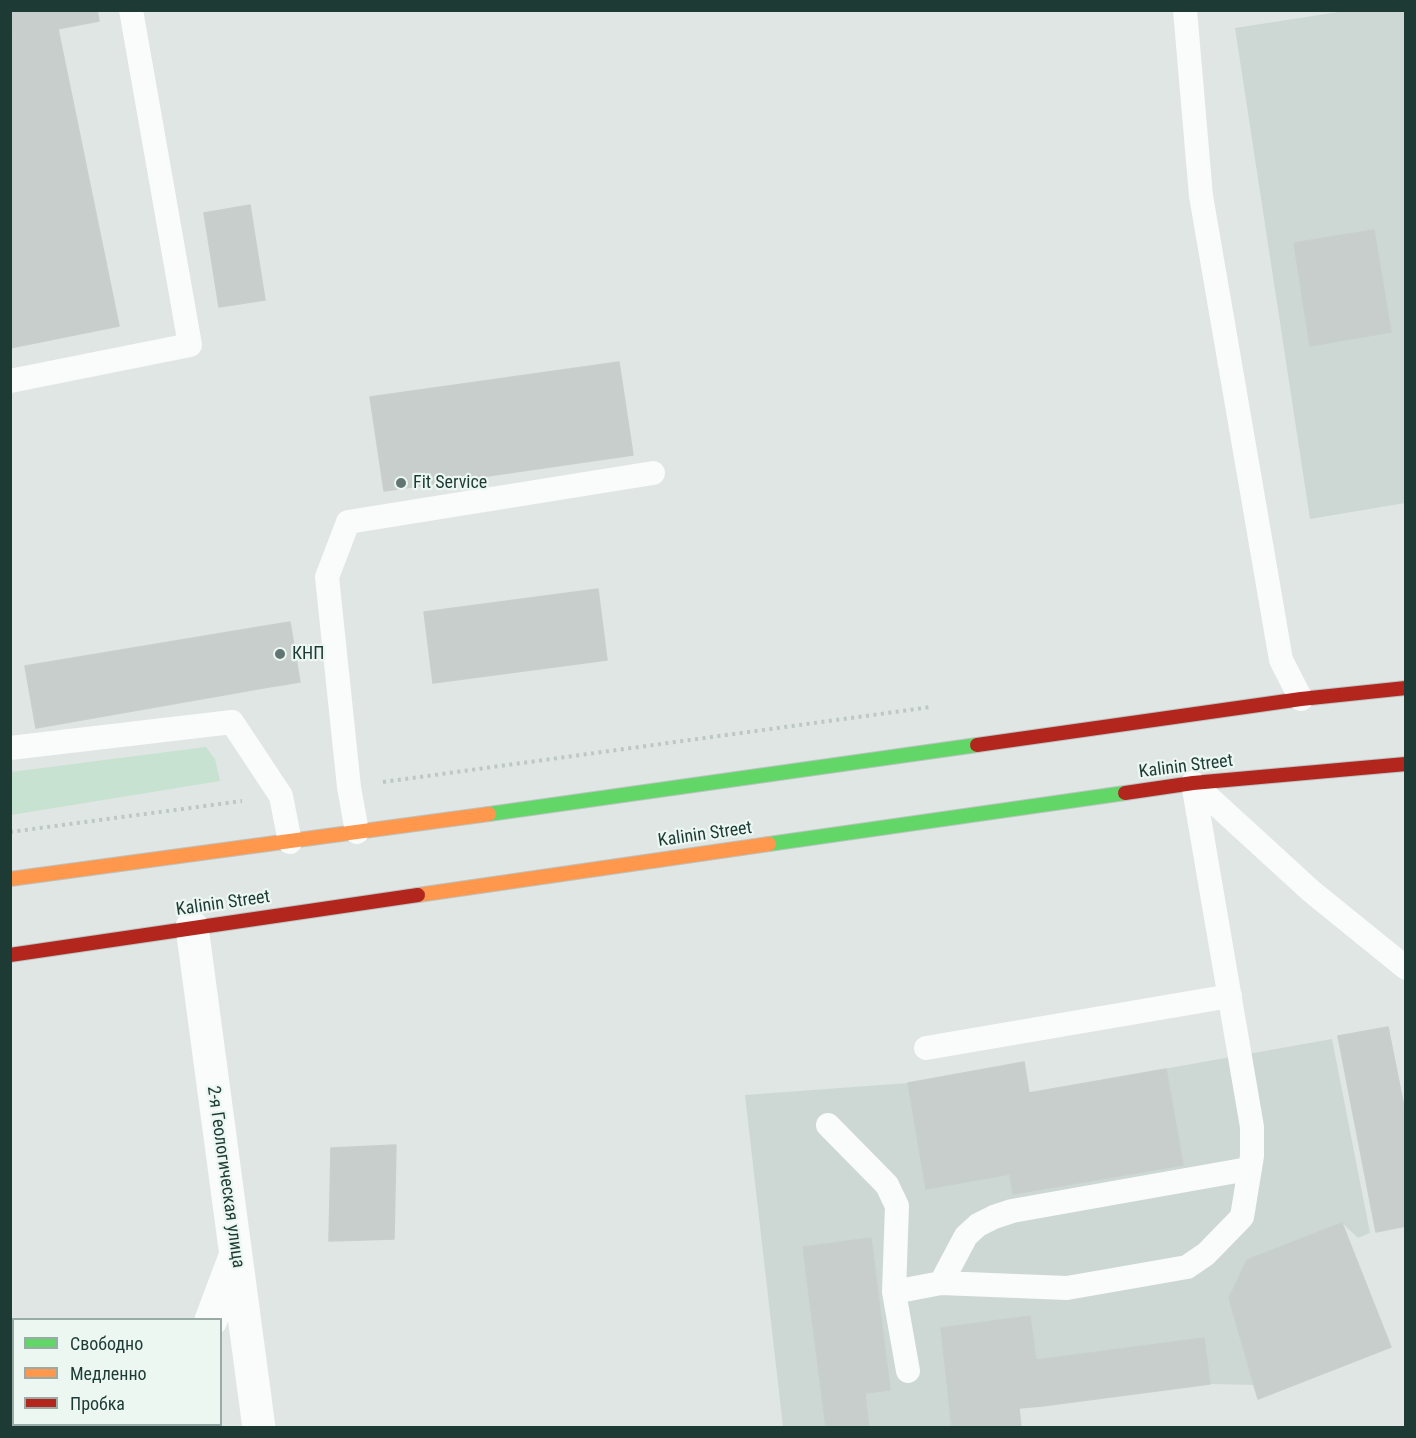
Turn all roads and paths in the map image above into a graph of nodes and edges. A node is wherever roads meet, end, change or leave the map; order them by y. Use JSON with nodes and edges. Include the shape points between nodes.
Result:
{"nodes":[{"id":1,"x":131,"y":10,"type":"edge"},
{"id":2,"x":1185,"y":10,"type":"edge"},
{"id":3,"x":10,"y":381,"type":"edge"},
{"id":4,"x":653,"y":473,"type":"dead end"},
{"id":5,"x":1406,"y":688,"type":"edge"},
{"id":6,"x":1301,"y":699,"type":"junction"},
{"id":7,"x":936,"y":706,"type":"dead end"},
{"id":8,"x":10,"y":748,"type":"edge"},
{"id":9,"x":1406,"y":764,"type":"edge"},
{"id":10,"x":1192,"y":783,"type":"junction"},
{"id":11,"x":349,"y":786,"type":"junction"},
{"id":12,"x":281,"y":796,"type":"junction"},
{"id":13,"x":10,"y":832,"type":"edge"},
{"id":14,"x":357,"y":832,"type":"junction"},
{"id":15,"x":290,"y":842,"type":"junction"},
{"id":16,"x":10,"y":879,"type":"edge"},
{"id":17,"x":192,"y":927,"type":"junction"},
{"id":18,"x":10,"y":955,"type":"edge"},
{"id":19,"x":1406,"y":968,"type":"edge"},
{"id":20,"x":1230,"y":996,"type":"junction"},
{"id":21,"x":926,"y":1048,"type":"dead end"},
{"id":22,"x":828,"y":1125,"type":"dead end"},
{"id":23,"x":1248,"y":1169,"type":"junction"},
{"id":24,"x":235,"y":1254,"type":"junction"},
{"id":25,"x":941,"y":1283,"type":"junction"},
{"id":26,"x":894,"y":1292,"type":"junction"},
{"id":27,"x":212,"y":1318,"type":"edge"},
{"id":28,"x":908,"y":1371,"type":"dead end"},
{"id":29,"x":258,"y":1428,"type":"edge"}],
"edges":[{"from":1,"to":3,"type":"lane","via":[[190,345]]},
{"from":2,"to":6,"type":"lane","via":[[1201,196],[1281,660]]},
{"from":4,"to":11,"type":"lane","via":[[348,522],[327,577]]},
{"from":5,"to":6,"type":"main road"},
{"from":6,"to":14,"type":"main road"},
{"from":7,"to":11,"type":"path"},
{"from":8,"to":12,"type":"lane","via":[[232,722]]},
{"from":9,"to":10,"type":"main road","name":"Kalinin Street"},
{"from":10,"to":17,"type":"main road","name":"Kalinin Street"},
{"from":10,"to":19,"type":"lane","via":[[1311,891]]},
{"from":10,"to":20,"type":"lane"},
{"from":11,"to":14,"type":"lane"},
{"from":12,"to":13,"type":"path"},
{"from":12,"to":15,"type":"lane"},
{"from":14,"to":15,"type":"main road"},
{"from":15,"to":16,"type":"main road"},
{"from":17,"to":18,"type":"main road","name":"Kalinin Street"},
{"from":17,"to":24,"type":"street","name":"2-я Геологическая улица"},
{"from":20,"to":21,"type":"lane"},
{"from":20,"to":23,"type":"lane","via":[[1252,1127]]},
{"from":22,"to":26,"type":"lane","via":[[887,1185],[897,1206]]},
{"from":23,"to":25,"type":"lane","via":[[994,1217],[966,1236]]},
{"from":23,"to":25,"type":"lane","via":[[1242,1217],[1187,1267],[1067,1288]]},
{"from":24,"to":27,"type":"street"},
{"from":24,"to":29,"type":"street","name":"2-я Геологическая улица"},
{"from":25,"to":26,"type":"lane"},
{"from":26,"to":28,"type":"lane"}]}
